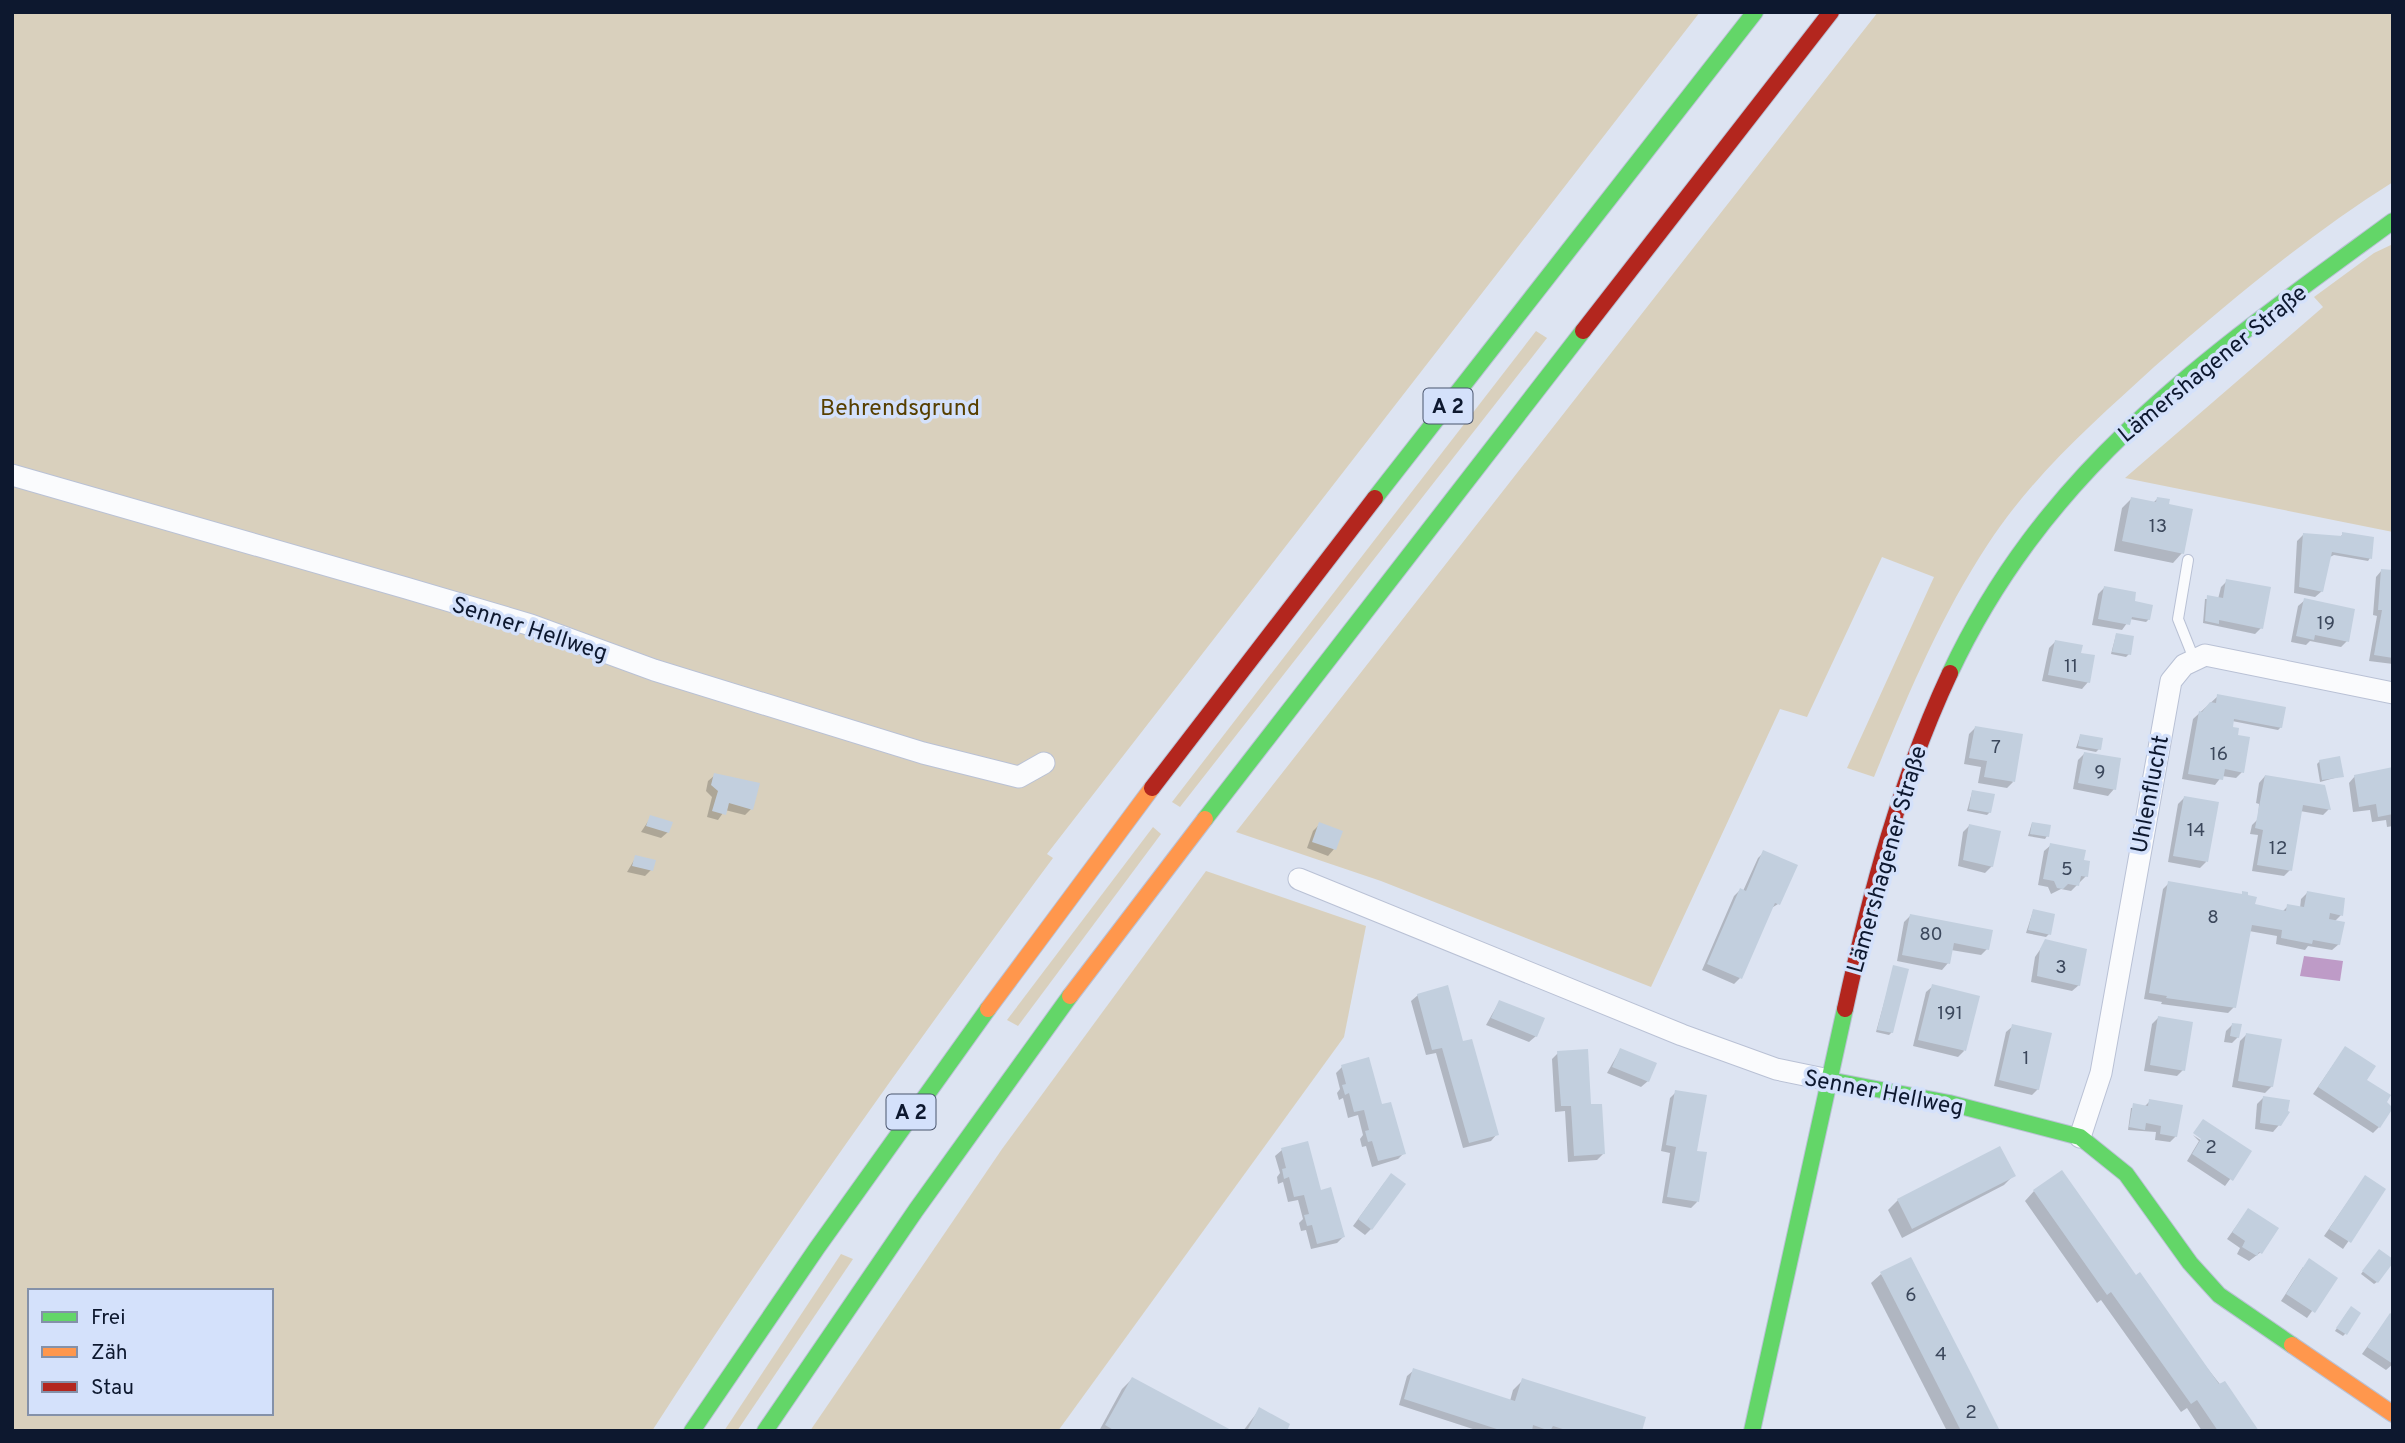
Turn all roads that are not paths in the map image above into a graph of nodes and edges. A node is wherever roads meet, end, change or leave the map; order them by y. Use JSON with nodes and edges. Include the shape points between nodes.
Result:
{"nodes":[{"id":1,"x":1755,"y":12,"type":"edge"},
{"id":2,"x":1831,"y":12,"type":"edge"},
{"id":3,"x":2393,"y":221,"type":"edge"},
{"id":4,"x":12,"y":475,"type":"edge"},
{"id":5,"x":2188,"y":559,"type":"dead end"},
{"id":6,"x":2194,"y":659,"type":"junction"},
{"id":7,"x":2393,"y":693,"type":"edge"},
{"id":8,"x":1044,"y":763,"type":"dead end"},
{"id":9,"x":1300,"y":879,"type":"dead end"},
{"id":10,"x":1829,"y":1080,"type":"junction"},
{"id":11,"x":2080,"y":1138,"type":"junction"},
{"id":12,"x":2393,"y":1414,"type":"edge"},
{"id":13,"x":692,"y":1431,"type":"edge"},
{"id":14,"x":765,"y":1431,"type":"edge"},
{"id":15,"x":1752,"y":1431,"type":"edge"}],
"edges":[{"from":1,"to":13,"type":"main road","number":"A 2","via":[[1083,877],[831,1225]]},
{"from":2,"to":14,"type":"main road","number":"A 2","via":[[1097,958],[908,1220]]},
{"from":3,"to":10,"type":"main road","name":"Lämershagener Straße","via":[[2270,312],[2147,413],[2050,511],[2001,577],[1954,662],[1914,754],[1876,878]]},
{"from":4,"to":8,"type":"street","name":"Senner Hellweg","via":[[531,625],[654,670],[923,753],[1020,777]]},
{"from":5,"to":6,"type":"lane","via":[[2178,619]]},
{"from":6,"to":7,"type":"street","via":[[2205,655]]},
{"from":6,"to":11,"type":"street","name":"Uhlenflucht","via":[[2171,681],[2101,1073]]},
{"from":9,"to":10,"type":"street","name":"Senner Hellweg","via":[[1682,1035],[1776,1069]]},
{"from":10,"to":11,"type":"main road","name":"Senner Hellweg","via":[[1949,1103]]},
{"from":10,"to":15,"type":"main road","name":"Lämershagener Straße"},
{"from":11,"to":12,"type":"main road","name":"Senner Hellweg","via":[[2126,1174],[2190,1264],[2219,1295]]}]}
